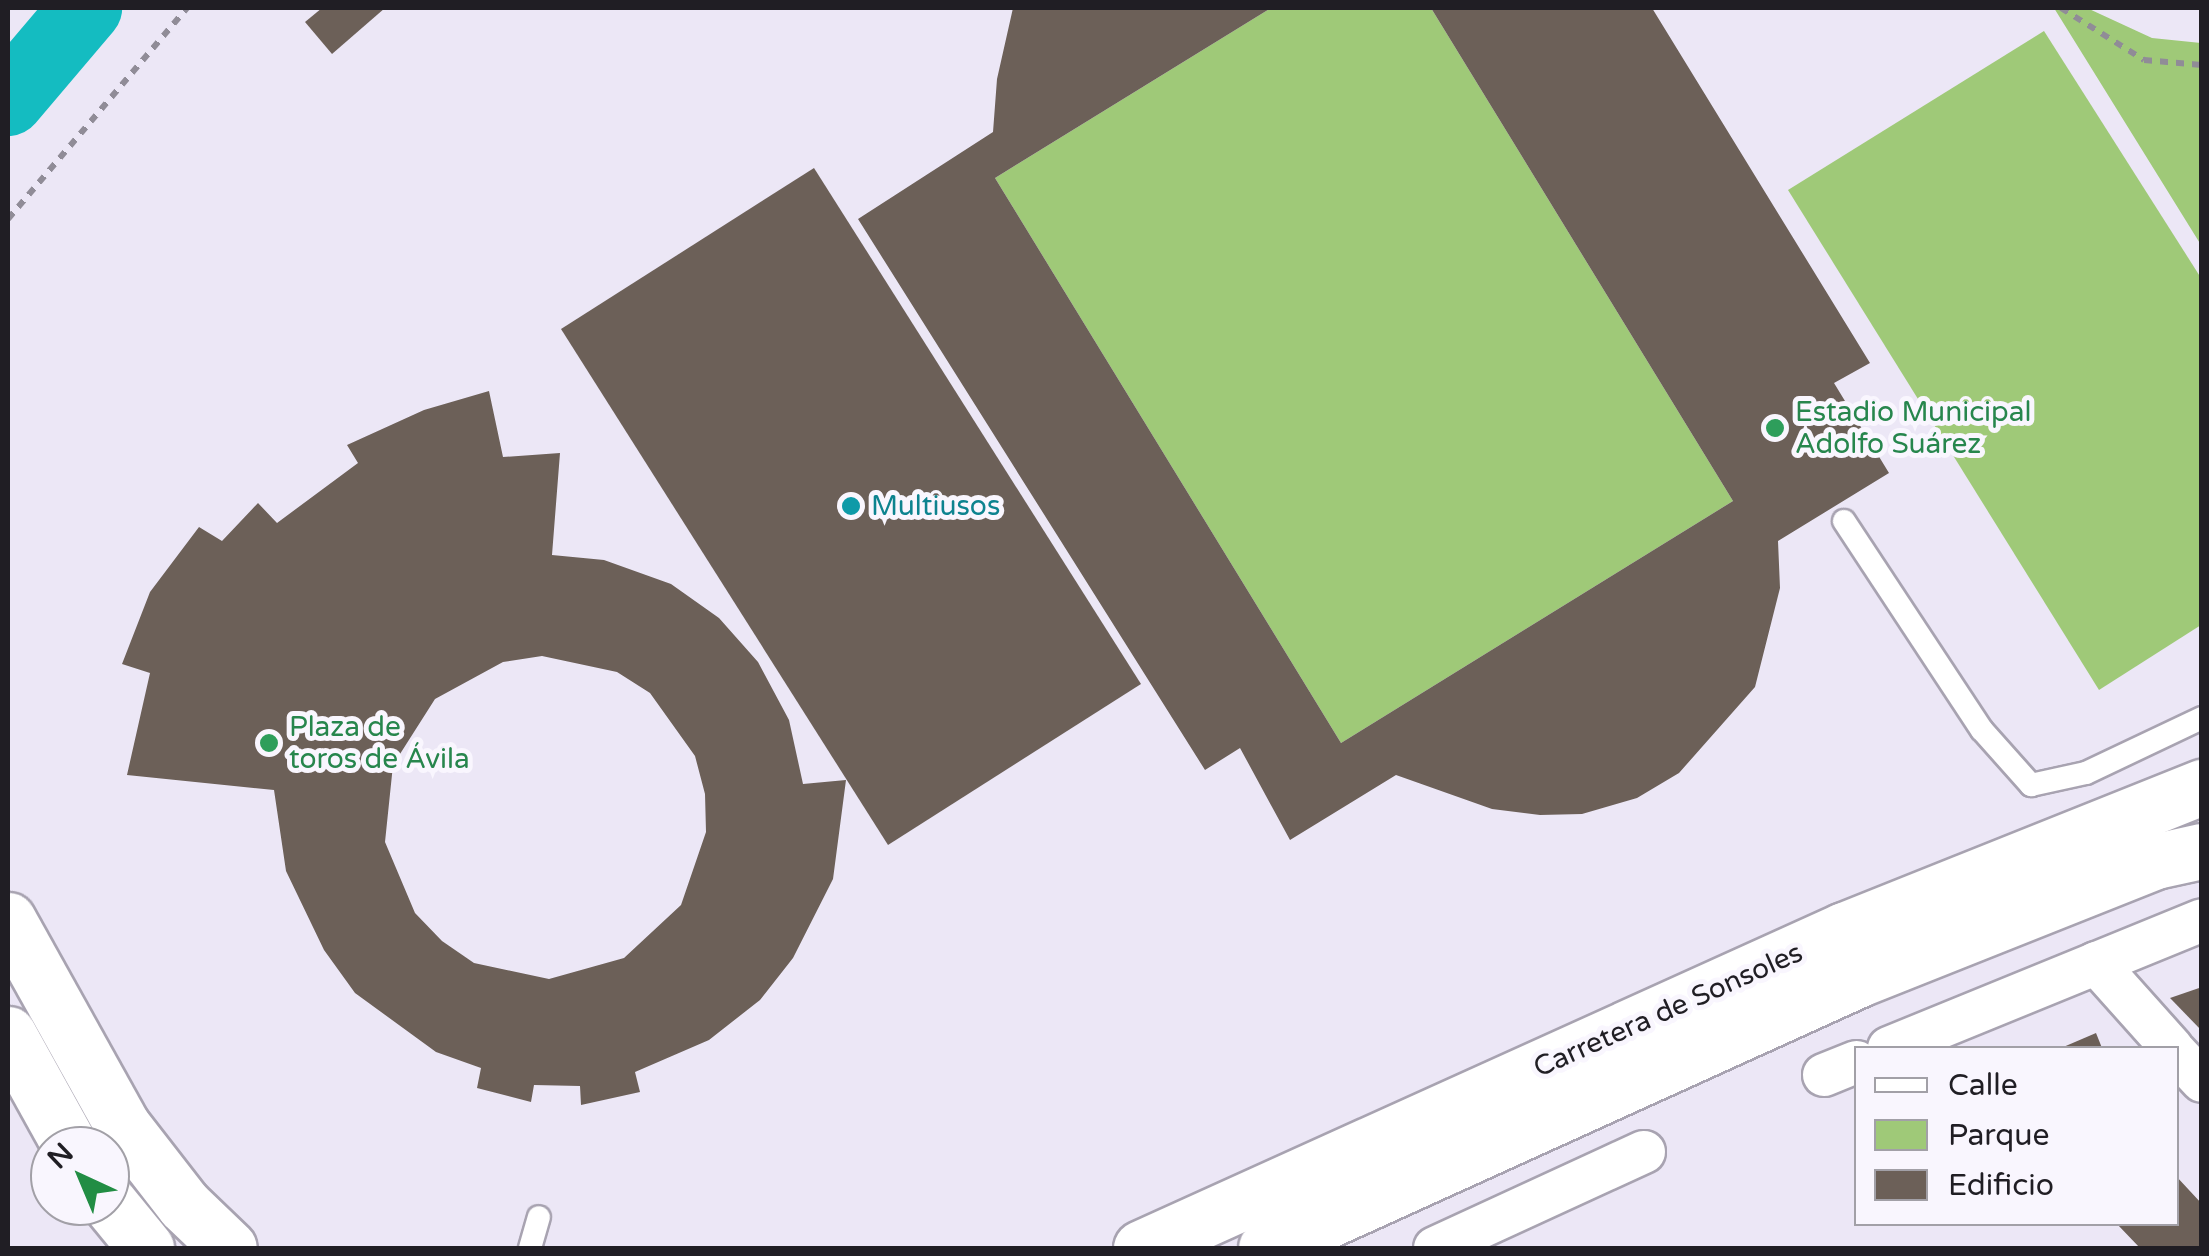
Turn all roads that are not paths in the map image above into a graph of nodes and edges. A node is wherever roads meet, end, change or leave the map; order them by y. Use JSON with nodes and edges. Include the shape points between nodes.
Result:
{"nodes":[{"id":1,"x":1844,"y":520,"type":"dead end"},
{"id":2,"x":2202,"y":718,"type":"edge"},
{"id":3,"x":2202,"y":787,"type":"edge"},
{"id":4,"x":2202,"y":852,"type":"edge"},
{"id":5,"x":8,"y":920,"type":"edge"},
{"id":6,"x":2202,"y":920,"type":"edge"},
{"id":7,"x":2096,"y":964,"type":"junction"},
{"id":8,"x":8,"y":1034,"type":"edge"},
{"id":9,"x":1895,"y":1046,"type":"edge"},
{"id":10,"x":2170,"y":1046,"type":"edge"},
{"id":11,"x":2179,"y":1056,"type":"edge"},
{"id":12,"x":2202,"y":1081,"type":"edge"},
{"id":13,"x":59,"y":1126,"type":"edge"},
{"id":14,"x":1644,"y":1152,"type":"dead end"},
{"id":15,"x":538,"y":1216,"type":"dead end"},
{"id":16,"x":128,"y":1226,"type":"edge"},
{"id":17,"x":146,"y":1248,"type":"edge"},
{"id":18,"x":228,"y":1248,"type":"edge"},
{"id":19,"x":530,"y":1248,"type":"edge"},
{"id":20,"x":1141,"y":1248,"type":"edge"},
{"id":21,"x":1266,"y":1248,"type":"edge"},
{"id":22,"x":1435,"y":1248,"type":"edge"}],
"edges":[{"from":1,"to":2,"type":"lane","via":[[1982,730],[2031,785],[2086,773]]},
{"from":3,"to":20,"type":"highway","name":"Carretera de Sonsoles","via":[[1844,930]]},
{"from":4,"to":21,"type":"highway","name":"Carretera de Sonsoles","via":[[2156,861],[1859,978]]},
{"from":5,"to":18,"type":"highway","via":[[122,1125],[184,1205]]},
{"from":6,"to":7,"type":"street"},
{"from":7,"to":9,"type":"street"},
{"from":7,"to":10,"type":"street"},
{"from":8,"to":13,"type":"highway"},
{"from":11,"to":12,"type":"street"},
{"from":14,"to":22,"type":"street"},
{"from":15,"to":19,"type":"lane"},
{"from":16,"to":17,"type":"highway"}]}
